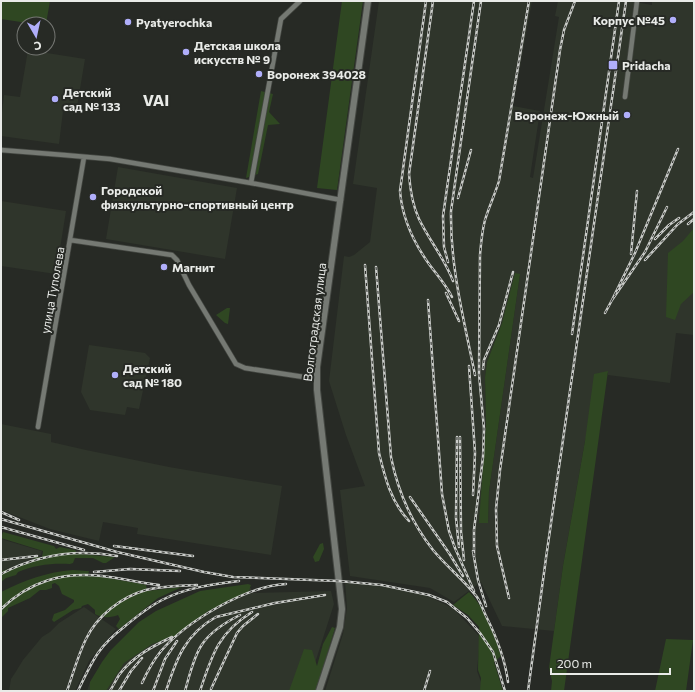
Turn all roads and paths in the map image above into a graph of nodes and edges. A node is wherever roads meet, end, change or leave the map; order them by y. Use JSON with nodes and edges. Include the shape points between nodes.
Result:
{"nodes":[{"id":1,"x":300,"y":1,"type":"edge"},
{"id":2,"x":368,"y":1,"type":"edge"},
{"id":3,"x":638,"y":1,"type":"edge"},
{"id":4,"x":625,"y":97,"type":"dead end"},
{"id":5,"x":1,"y":150,"type":"edge"},
{"id":6,"x":84,"y":156,"type":"junction"},
{"id":7,"x":251,"y":183,"type":"junction"},
{"id":8,"x":341,"y":200,"type":"junction"},
{"id":9,"x":70,"y":240,"type":"junction"},
{"id":10,"x":317,"y":379,"type":"junction"},
{"id":11,"x":38,"y":427,"type":"dead end"},
{"id":12,"x":319,"y":691,"type":"edge"}],
"edges":[{"from":1,"to":7,"type":"street","via":[[281,19]]},
{"from":2,"to":8,"type":"main road","name":"Волгоградская улица"},
{"from":3,"to":4,"type":"street"},
{"from":5,"to":6,"type":"street"},
{"from":6,"to":7,"type":"street"},
{"from":6,"to":9,"type":"street","name":"улица Туполева"},
{"from":7,"to":8,"type":"street"},
{"from":8,"to":10,"type":"main road","name":"Волгоградская улица"},
{"from":9,"to":10,"type":"street","via":[[172,255],[236,364],[245,368]]},
{"from":9,"to":11,"type":"street","name":"улица Туполева"},
{"from":10,"to":12,"type":"main road","name":"Волгоградская улица","via":[[342,609],[340,627]]}]}
